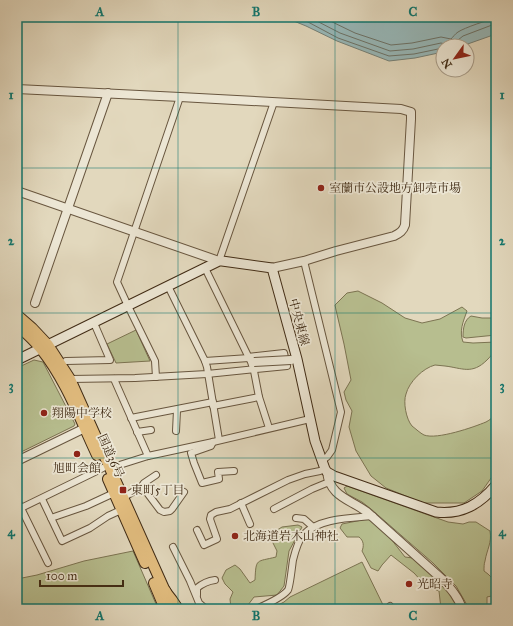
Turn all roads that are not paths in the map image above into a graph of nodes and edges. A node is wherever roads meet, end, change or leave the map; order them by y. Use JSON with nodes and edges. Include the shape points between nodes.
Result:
{"nodes":[{"id":1,"x":17,"y":89,"type":"edge"},
{"id":2,"x":108,"y":94,"type":"junction"},
{"id":3,"x":180,"y":97,"type":"junction"},
{"id":4,"x":274,"y":102,"type":"junction"},
{"id":5,"x":17,"y":191,"type":"edge"},
{"id":6,"x":68,"y":209,"type":"junction"},
{"id":7,"x":134,"y":231,"type":"junction"},
{"id":8,"x":219,"y":261,"type":"junction"},
{"id":9,"x":304,"y":261,"type":"junction"},
{"id":10,"x":205,"y":268,"type":"junction"},
{"id":11,"x":272,"y":268,"type":"junction"},
{"id":12,"x":168,"y":286,"type":"junction"},
{"id":13,"x":35,"y":303,"type":"dead end"},
{"id":14,"x":128,"y":306,"type":"junction"},
{"id":15,"x":17,"y":315,"type":"edge"},
{"id":16,"x":94,"y":323,"type":"junction"},
{"id":17,"x":17,"y":324,"type":"edge"},
{"id":18,"x":44,"y":347,"type":"junction"},
{"id":19,"x":17,"y":360,"type":"edge"},
{"id":20,"x":294,"y":360,"type":"junction"},
{"id":21,"x":66,"y":361,"type":"dead end"},
{"id":22,"x":204,"y":361,"type":"junction"},
{"id":23,"x":251,"y":362,"type":"junction"},
{"id":24,"x":208,"y":374,"type":"junction"},
{"id":25,"x":156,"y":377,"type":"junction"},
{"id":26,"x":70,"y":379,"type":"junction"},
{"id":27,"x":114,"y":379,"type":"junction"},
{"id":28,"x":259,"y":397,"type":"junction"},
{"id":29,"x":213,"y":404,"type":"junction"},
{"id":30,"x":177,"y":410,"type":"junction"},
{"id":31,"x":131,"y":418,"type":"junction"},
{"id":32,"x":310,"y":419,"type":"junction"},
{"id":33,"x":85,"y":428,"type":"junction"},
{"id":34,"x":269,"y":428,"type":"junction"},
{"id":35,"x":151,"y":430,"type":"dead end"},
{"id":36,"x":176,"y":431,"type":"dead end"},
{"id":37,"x":137,"y":432,"type":"junction"},
{"id":38,"x":216,"y":441,"type":"junction"},
{"id":39,"x":148,"y":456,"type":"junction"},
{"id":40,"x":17,"y":461,"type":"edge"},
{"id":41,"x":106,"y":468,"type":"junction"},
{"id":42,"x":325,"y":468,"type":"junction"},
{"id":43,"x":234,"y":471,"type":"dead end"},
{"id":44,"x":156,"y":474,"type":"dead end"},
{"id":45,"x":330,"y":482,"type":"junction"},
{"id":46,"x":496,"y":485,"type":"edge"},
{"id":47,"x":142,"y":486,"type":"junction"},
{"id":48,"x":184,"y":492,"type":"dead end"},
{"id":49,"x":114,"y":493,"type":"junction"},
{"id":50,"x":123,"y":498,"type":"junction"},
{"id":51,"x":42,"y":499,"type":"junction"},
{"id":52,"x":17,"y":500,"type":"edge"},
{"id":53,"x":242,"y":503,"type":"junction"},
{"id":54,"x":19,"y":509,"type":"edge"},
{"id":55,"x":274,"y":509,"type":"dead end"},
{"id":56,"x":121,"y":510,"type":"junction"},
{"id":57,"x":373,"y":516,"type":"junction"},
{"id":58,"x":51,"y":518,"type":"junction"},
{"id":59,"x":296,"y":518,"type":"dead end"},
{"id":60,"x":250,"y":524,"type":"dead end"},
{"id":61,"x":313,"y":527,"type":"junction"},
{"id":62,"x":197,"y":530,"type":"dead end"},
{"id":63,"x":173,"y":547,"type":"dead end"},
{"id":64,"x":48,"y":563,"type":"dead end"},
{"id":65,"x":215,"y":580,"type":"dead end"},
{"id":66,"x":164,"y":591,"type":"junction"},
{"id":67,"x":197,"y":597,"type":"junction"},
{"id":68,"x":165,"y":609,"type":"edge"},
{"id":69,"x":172,"y":609,"type":"edge"},
{"id":70,"x":178,"y":609,"type":"edge"},
{"id":71,"x":206,"y":609,"type":"edge"},
{"id":72,"x":256,"y":609,"type":"edge"},
{"id":73,"x":462,"y":609,"type":"edge"}],
"edges":[{"from":1,"to":2,"type":"street"},
{"from":2,"to":3,"type":"street"},
{"from":2,"to":6,"type":"street"},
{"from":3,"to":4,"type":"street"},
{"from":3,"to":7,"type":"street"},
{"from":4,"to":8,"type":"street"},
{"from":4,"to":9,"type":"street","via":[[402,109],[411,112],[404,230],[394,236]]},
{"from":5,"to":6,"type":"street"},
{"from":6,"to":7,"type":"street"},
{"from":6,"to":13,"type":"street"},
{"from":7,"to":8,"type":"street"},
{"from":7,"to":14,"type":"street","via":[[117,282]]},
{"from":8,"to":10,"type":"main road"},
{"from":8,"to":11,"type":"main road"},
{"from":9,"to":11,"type":"street"},
{"from":9,"to":42,"type":"street","via":[[341,412]]},
{"from":10,"to":12,"type":"main road"},
{"from":10,"to":23,"type":"street"},
{"from":11,"to":20,"type":"main road","name":"中央東線"},
{"from":12,"to":14,"type":"main road"},
{"from":12,"to":22,"type":"street"},
{"from":14,"to":16,"type":"main road"},
{"from":14,"to":25,"type":"street","via":[[155,361]]},
{"from":15,"to":18,"type":"highway","name":"国道36号","via":[[32,328]]},
{"from":16,"to":18,"type":"main road"},
{"from":16,"to":21,"type":"street","via":[[110,360]]},
{"from":17,"to":18,"type":"highway","name":"国道36号"},
{"from":18,"to":19,"type":"main road"},
{"from":18,"to":26,"type":"highway","name":"国道36号"},
{"from":18,"to":33,"type":"highway","name":"国道36号"},
{"from":20,"to":23,"type":"street","bridge":true},
{"from":20,"to":32,"type":"main road","name":"中央東線"},
{"from":22,"to":23,"type":"street"},
{"from":22,"to":24,"type":"street"},
{"from":23,"to":23,"type":"street","via":[[287,366],[284,353]]},
{"from":23,"to":24,"type":"street"},
{"from":23,"to":28,"type":"street"},
{"from":24,"to":25,"type":"street"},
{"from":24,"to":29,"type":"street"},
{"from":25,"to":27,"type":"street"},
{"from":26,"to":27,"type":"street"},
{"from":26,"to":41,"type":"highway","name":"国道36号"},
{"from":27,"to":31,"type":"street"},
{"from":28,"to":29,"type":"street"},
{"from":28,"to":34,"type":"street"},
{"from":29,"to":30,"type":"street"},
{"from":29,"to":38,"type":"street"},
{"from":30,"to":31,"type":"street"},
{"from":30,"to":36,"type":"street"},
{"from":31,"to":37,"type":"street"},
{"from":32,"to":34,"type":"street"},
{"from":32,"to":42,"type":"main road","name":"中央東線"},
{"from":33,"to":40,"type":"street"},
{"from":33,"to":41,"type":"highway","name":"国道36号"},
{"from":34,"to":38,"type":"street"},
{"from":35,"to":37,"type":"street"},
{"from":37,"to":39,"type":"street"},
{"from":38,"to":39,"type":"street"},
{"from":38,"to":43,"type":"street","via":[[211,446],[191,453],[202,483],[219,479],[218,472]]},
{"from":39,"to":41,"type":"street"},
{"from":41,"to":49,"type":"highway","name":"国道36号"},
{"from":41,"to":50,"type":"highway","name":"国道36号"},
{"from":41,"to":51,"type":"street"},
{"from":42,"to":45,"type":"street"},
{"from":42,"to":46,"type":"main road","via":[[334,476],[442,513],[459,511],[474,505]]},
{"from":42,"to":53,"type":"street","via":[[288,480]]},
{"from":44,"to":47,"type":"street"},
{"from":45,"to":55,"type":"street"},
{"from":45,"to":57,"type":"street","via":[[339,495]]},
{"from":47,"to":48,"type":"street","via":[[164,512],[172,509]]},
{"from":47,"to":50,"type":"street"},
{"from":49,"to":56,"type":"highway","name":"国道36号"},
{"from":49,"to":58,"type":"street"},
{"from":50,"to":66,"type":"highway","name":"国道36号"},
{"from":51,"to":54,"type":"street"},
{"from":51,"to":58,"type":"street"},
{"from":52,"to":54,"type":"street"},
{"from":53,"to":60,"type":"street"},
{"from":53,"to":62,"type":"street","via":[[211,515],[217,539],[204,545]]},
{"from":54,"to":64,"type":"street"},
{"from":56,"to":58,"type":"street","via":[[62,541]]},
{"from":56,"to":68,"type":"highway","name":"国道36号"},
{"from":57,"to":61,"type":"street","via":[[344,518]]},
{"from":57,"to":73,"type":"street","via":[[452,589]]},
{"from":59,"to":61,"type":"street","via":[[304,519]]},
{"from":61,"to":72,"type":"street","via":[[298,543],[289,588],[282,595]]},
{"from":63,"to":67,"type":"street"},
{"from":65,"to":67,"type":"street","via":[[205,582],[197,588]]},
{"from":66,"to":69,"type":"highway"},
{"from":66,"to":70,"type":"highway","name":"国道36号"},
{"from":67,"to":71,"type":"street"}]}
